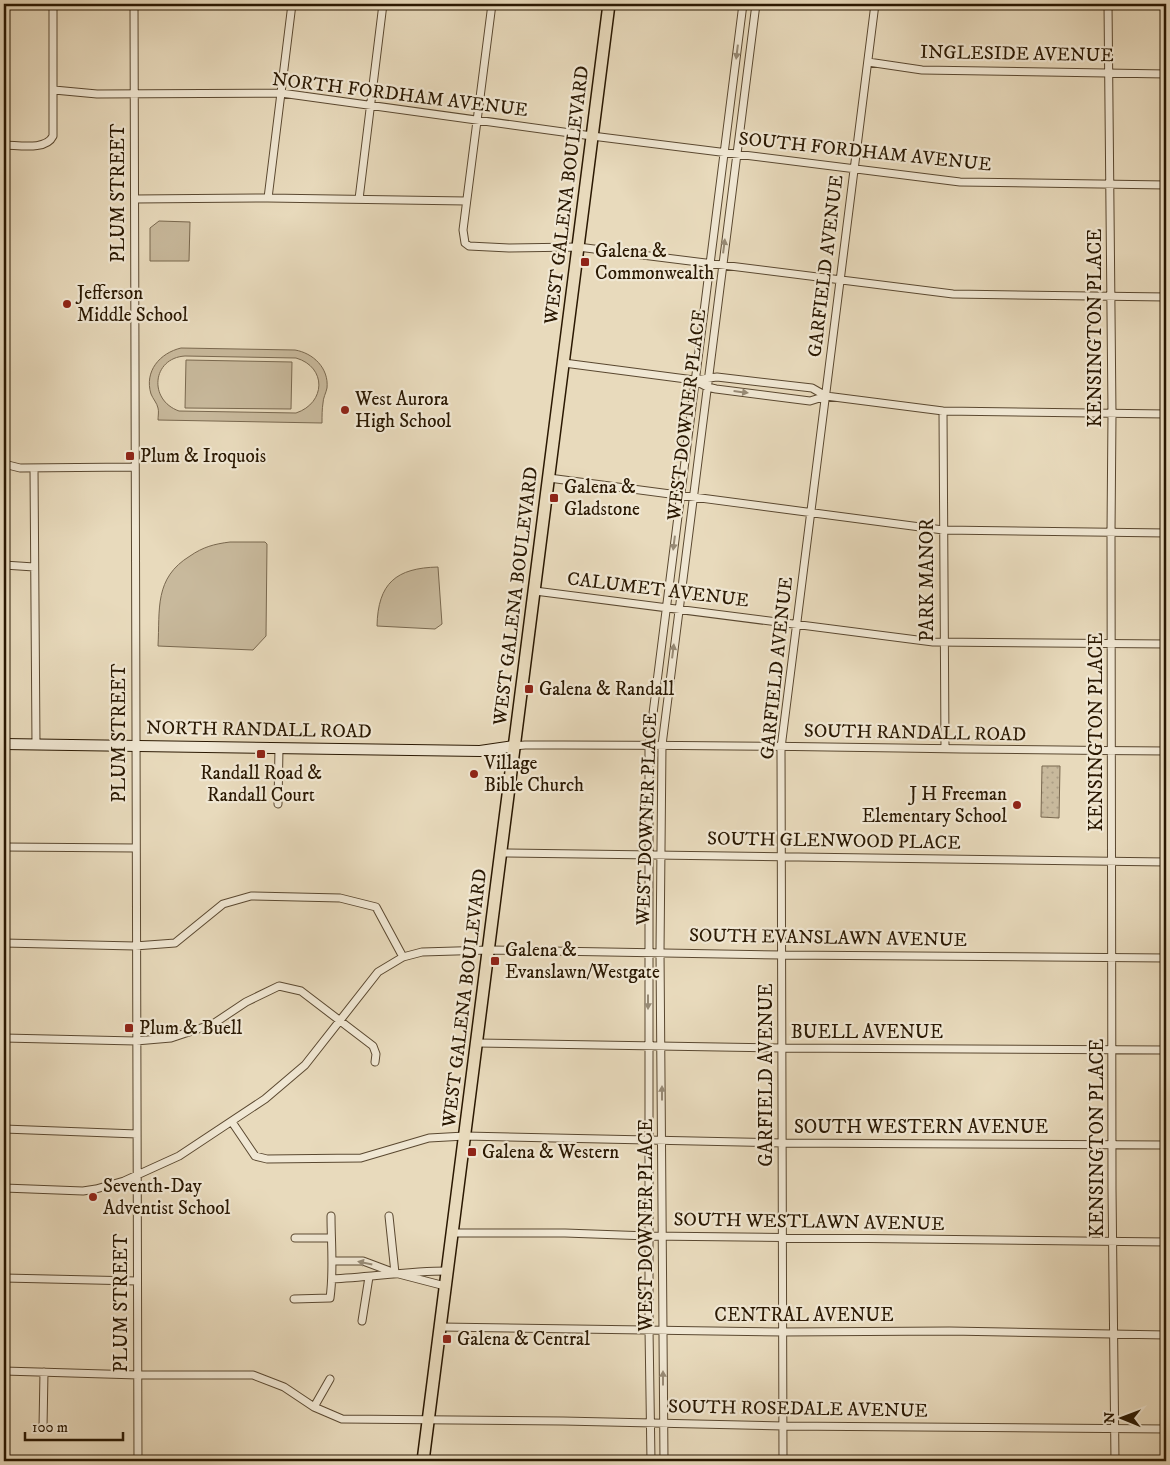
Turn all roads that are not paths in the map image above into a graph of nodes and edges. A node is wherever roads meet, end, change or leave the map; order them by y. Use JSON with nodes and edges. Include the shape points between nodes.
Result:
{"nodes":[{"id":1,"x":54,"y":4,"type":"edge"},
{"id":2,"x":134,"y":4,"type":"edge"},
{"id":3,"x":292,"y":4,"type":"edge"},
{"id":4,"x":383,"y":4,"type":"edge"},
{"id":5,"x":492,"y":4,"type":"edge"},
{"id":6,"x":609,"y":4,"type":"edge"},
{"id":7,"x":743,"y":4,"type":"edge"},
{"id":8,"x":756,"y":4,"type":"edge"},
{"id":9,"x":875,"y":4,"type":"edge"},
{"id":10,"x":1108,"y":4,"type":"edge"},
{"id":11,"x":868,"y":62,"type":"junction"},
{"id":12,"x":1110,"y":73,"type":"junction"},
{"id":13,"x":1166,"y":74,"type":"edge"},
{"id":14,"x":54,"y":90,"type":"junction"},
{"id":15,"x":281,"y":93,"type":"junction"},
{"id":16,"x":134,"y":94,"type":"junction"},
{"id":17,"x":371,"y":104,"type":"junction"},
{"id":18,"x":477,"y":120,"type":"junction"},
{"id":19,"x":592,"y":136,"type":"junction"},
{"id":20,"x":4,"y":145,"type":"edge"},
{"id":21,"x":724,"y":152,"type":"junction"},
{"id":22,"x":736,"y":154,"type":"junction"},
{"id":23,"x":855,"y":168,"type":"junction"},
{"id":24,"x":1110,"y":184,"type":"junction"},
{"id":25,"x":1166,"y":185,"type":"edge"},
{"id":26,"x":268,"y":198,"type":"junction"},
{"id":27,"x":134,"y":199,"type":"junction"},
{"id":28,"x":359,"y":199,"type":"junction"},
{"id":29,"x":466,"y":201,"type":"junction"},
{"id":30,"x":578,"y":247,"type":"junction"},
{"id":31,"x":710,"y":265,"type":"junction"},
{"id":32,"x":722,"y":266,"type":"junction"},
{"id":33,"x":841,"y":280,"type":"junction"},
{"id":34,"x":1111,"y":296,"type":"junction"},
{"id":35,"x":1166,"y":297,"type":"edge"},
{"id":36,"x":564,"y":363,"type":"junction"},
{"id":37,"x":708,"y":378,"type":"junction"},
{"id":38,"x":694,"y":380,"type":"junction"},
{"id":39,"x":707,"y":387,"type":"junction"},
{"id":40,"x":826,"y":396,"type":"junction"},
{"id":41,"x":943,"y":411,"type":"junction"},
{"id":42,"x":1112,"y":414,"type":"junction"},
{"id":43,"x":1166,"y":414,"type":"edge"},
{"id":44,"x":4,"y":464,"type":"edge"},
{"id":45,"x":136,"y":467,"type":"junction"},
{"id":46,"x":34,"y":468,"type":"junction"},
{"id":47,"x":549,"y":478,"type":"junction"},
{"id":48,"x":679,"y":495,"type":"junction"},
{"id":49,"x":694,"y":497,"type":"junction"},
{"id":50,"x":812,"y":512,"type":"junction"},
{"id":51,"x":943,"y":530,"type":"junction"},
{"id":52,"x":1111,"y":532,"type":"junction"},
{"id":53,"x":1166,"y":533,"type":"edge"},
{"id":54,"x":4,"y":565,"type":"edge"},
{"id":55,"x":34,"y":567,"type":"junction"},
{"id":56,"x":535,"y":591,"type":"junction"},
{"id":57,"x":666,"y":608,"type":"junction"},
{"id":58,"x":678,"y":609,"type":"junction"},
{"id":59,"x":798,"y":624,"type":"junction"},
{"id":60,"x":944,"y":643,"type":"junction"},
{"id":61,"x":1112,"y":643,"type":"junction"},
{"id":62,"x":1166,"y":644,"type":"edge"},
{"id":63,"x":4,"y":744,"type":"edge"},
{"id":64,"x":36,"y":744,"type":"junction"},
{"id":65,"x":649,"y":745,"type":"junction"},
{"id":66,"x":662,"y":745,"type":"junction"},
{"id":67,"x":136,"y":746,"type":"junction"},
{"id":68,"x":514,"y":746,"type":"junction"},
{"id":69,"x":279,"y":748,"type":"junction"},
{"id":70,"x":782,"y":748,"type":"junction"},
{"id":71,"x":945,"y":748,"type":"junction"},
{"id":72,"x":1112,"y":751,"type":"junction"},
{"id":73,"x":1166,"y":751,"type":"edge"},
{"id":74,"x":278,"y":804,"type":"dead end"},
{"id":75,"x":4,"y":847,"type":"edge"},
{"id":76,"x":136,"y":848,"type":"junction"},
{"id":77,"x":501,"y":853,"type":"junction"},
{"id":78,"x":648,"y":855,"type":"junction"},
{"id":79,"x":661,"y":855,"type":"junction"},
{"id":80,"x":782,"y":857,"type":"junction"},
{"id":81,"x":1112,"y":861,"type":"junction"},
{"id":82,"x":1166,"y":862,"type":"edge"},
{"id":83,"x":4,"y":943,"type":"edge"},
{"id":84,"x":135,"y":946,"type":"junction"},
{"id":85,"x":489,"y":950,"type":"junction"},
{"id":86,"x":648,"y":952,"type":"junction"},
{"id":87,"x":660,"y":952,"type":"junction"},
{"id":88,"x":782,"y":955,"type":"junction"},
{"id":89,"x":403,"y":957,"type":"junction"},
{"id":90,"x":1112,"y":957,"type":"junction"},
{"id":91,"x":1166,"y":958,"type":"edge"},
{"id":92,"x":339,"y":1020,"type":"junction"},
{"id":93,"x":4,"y":1038,"type":"edge"},
{"id":94,"x":136,"y":1041,"type":"junction"},
{"id":95,"x":477,"y":1043,"type":"junction"},
{"id":96,"x":649,"y":1046,"type":"junction"},
{"id":97,"x":662,"y":1046,"type":"junction"},
{"id":98,"x":782,"y":1048,"type":"junction"},
{"id":99,"x":1113,"y":1050,"type":"junction"},
{"id":100,"x":1166,"y":1050,"type":"edge"},
{"id":101,"x":375,"y":1062,"type":"dead end"},
{"id":102,"x":232,"y":1122,"type":"junction"},
{"id":103,"x":4,"y":1129,"type":"edge"},
{"id":104,"x":137,"y":1134,"type":"junction"},
{"id":105,"x":465,"y":1136,"type":"junction"},
{"id":106,"x":649,"y":1140,"type":"junction"},
{"id":107,"x":662,"y":1141,"type":"junction"},
{"id":108,"x":782,"y":1143,"type":"junction"},
{"id":109,"x":1113,"y":1145,"type":"junction"},
{"id":110,"x":1166,"y":1145,"type":"edge"},
{"id":111,"x":138,"y":1175,"type":"junction"},
{"id":112,"x":4,"y":1188,"type":"edge"},
{"id":113,"x":331,"y":1216,"type":"dead end"},
{"id":114,"x":389,"y":1216,"type":"dead end"},
{"id":115,"x":452,"y":1234,"type":"junction"},
{"id":116,"x":649,"y":1236,"type":"junction"},
{"id":117,"x":662,"y":1236,"type":"junction"},
{"id":118,"x":783,"y":1237,"type":"junction"},
{"id":119,"x":295,"y":1238,"type":"dead end"},
{"id":120,"x":331,"y":1238,"type":"junction"},
{"id":121,"x":1114,"y":1241,"type":"junction"},
{"id":122,"x":1166,"y":1242,"type":"edge"},
{"id":123,"x":333,"y":1261,"type":"junction"},
{"id":124,"x":447,"y":1272,"type":"junction"},
{"id":125,"x":395,"y":1273,"type":"junction"},
{"id":126,"x":369,"y":1277,"type":"junction"},
{"id":127,"x":4,"y":1278,"type":"edge"},
{"id":128,"x":332,"y":1279,"type":"junction"},
{"id":129,"x":137,"y":1281,"type":"junction"},
{"id":130,"x":446,"y":1286,"type":"junction"},
{"id":131,"x":294,"y":1299,"type":"dead end"},
{"id":132,"x":362,"y":1321,"type":"dead end"},
{"id":133,"x":441,"y":1327,"type":"junction"},
{"id":134,"x":649,"y":1329,"type":"junction"},
{"id":135,"x":663,"y":1330,"type":"junction"},
{"id":136,"x":783,"y":1332,"type":"junction"},
{"id":137,"x":1114,"y":1334,"type":"junction"},
{"id":138,"x":1166,"y":1335,"type":"edge"},
{"id":139,"x":4,"y":1371,"type":"edge"},
{"id":140,"x":44,"y":1372,"type":"junction"},
{"id":141,"x":138,"y":1375,"type":"junction"},
{"id":142,"x":330,"y":1379,"type":"dead end"},
{"id":143,"x":314,"y":1407,"type":"junction"},
{"id":144,"x":429,"y":1420,"type":"junction"},
{"id":145,"x":650,"y":1424,"type":"junction"},
{"id":146,"x":663,"y":1424,"type":"junction"},
{"id":147,"x":783,"y":1426,"type":"junction"},
{"id":148,"x":42,"y":1427,"type":"dead end"},
{"id":149,"x":1166,"y":1429,"type":"edge"},
{"id":150,"x":1115,"y":1430,"type":"junction"},
{"id":151,"x":138,"y":1461,"type":"edge"},
{"id":152,"x":423,"y":1461,"type":"edge"},
{"id":153,"x":651,"y":1461,"type":"edge"},
{"id":154,"x":664,"y":1461,"type":"edge"},
{"id":155,"x":783,"y":1461,"type":"edge"},
{"id":156,"x":1115,"y":1461,"type":"edge"}],
"edges":[{"from":1,"to":14,"type":"street"},
{"from":2,"to":16,"type":"street","name":"PLUM STREET"},
{"from":3,"to":15,"type":"street"},
{"from":4,"to":17,"type":"street"},
{"from":5,"to":18,"type":"street"},
{"from":6,"to":19,"type":"main road","name":"WEST GALENA BOULEVARD"},
{"from":7,"to":21,"type":"street","name":"WEST DOWNER PLACE","one_way":true},
{"from":8,"to":22,"type":"street","name":"WEST DOWNER PLACE"},
{"from":9,"to":11,"type":"street","name":"GARFIELD AVENUE"},
{"from":10,"to":12,"type":"street","name":"KENSINGTON PLACE"},
{"from":11,"to":12,"type":"street","name":"INGLESIDE AVENUE","via":[[922,70]]},
{"from":11,"to":23,"type":"street","name":"GARFIELD AVENUE"},
{"from":12,"to":13,"type":"street","name":"INGLESIDE AVENUE"},
{"from":12,"to":24,"type":"street","name":"KENSINGTON PLACE"},
{"from":14,"to":16,"type":"street","name":"NORTH FORDHAM AVENUE"},
{"from":14,"to":20,"type":"street","via":[[54,133],[50,142],[43,145]]},
{"from":15,"to":16,"type":"street","name":"NORTH FORDHAM AVENUE"},
{"from":15,"to":17,"type":"street","name":"NORTH FORDHAM AVENUE"},
{"from":15,"to":26,"type":"street"},
{"from":16,"to":27,"type":"street","name":"PLUM STREET"},
{"from":17,"to":18,"type":"street","name":"NORTH FORDHAM AVENUE"},
{"from":17,"to":28,"type":"street"},
{"from":18,"to":19,"type":"street","name":"NORTH FORDHAM AVENUE"},
{"from":18,"to":29,"type":"street"},
{"from":19,"to":21,"type":"street","name":"SOUTH FORDHAM AVENUE"},
{"from":19,"to":30,"type":"main road","name":"WEST GALENA BOULEVARD"},
{"from":21,"to":22,"type":"street","name":"SOUTH FORDHAM AVENUE"},
{"from":21,"to":31,"type":"street","name":"WEST DOWNER PLACE"},
{"from":22,"to":23,"type":"street","name":"SOUTH FORDHAM AVENUE"},
{"from":32,"to":22,"type":"street","name":"WEST DOWNER PLACE","one_way":true},
{"from":23,"to":24,"type":"street","name":"SOUTH FORDHAM AVENUE","via":[[960,182]]},
{"from":23,"to":33,"type":"street","name":"GARFIELD AVENUE"},
{"from":24,"to":25,"type":"street","name":"SOUTH FORDHAM AVENUE"},
{"from":24,"to":34,"type":"street","name":"KENSINGTON PLACE"},
{"from":26,"to":27,"type":"street"},
{"from":26,"to":28,"type":"street"},
{"from":27,"to":45,"type":"street","name":"PLUM STREET"},
{"from":28,"to":29,"type":"street"},
{"from":29,"to":30,"type":"street","via":[[463,238],[469,246]]},
{"from":30,"to":31,"type":"street"},
{"from":30,"to":36,"type":"main road","name":"WEST GALENA BOULEVARD"},
{"from":31,"to":32,"type":"street"},
{"from":31,"to":38,"type":"street","name":"WEST DOWNER PLACE"},
{"from":32,"to":33,"type":"street"},
{"from":32,"to":37,"type":"street","name":"WEST DOWNER PLACE"},
{"from":33,"to":34,"type":"street","via":[[953,294]]},
{"from":33,"to":40,"type":"street","name":"GARFIELD AVENUE"},
{"from":34,"to":35,"type":"street"},
{"from":34,"to":42,"type":"street","name":"KENSINGTON PLACE"},
{"from":36,"to":38,"type":"street"},
{"from":36,"to":47,"type":"main road","name":"WEST GALENA BOULEVARD"},
{"from":37,"to":38,"type":"street"},
{"from":37,"to":39,"type":"street","name":"WEST DOWNER PLACE"},
{"from":37,"to":40,"type":"street","via":[[812,388]]},
{"from":38,"to":39,"type":"street"},
{"from":38,"to":48,"type":"street","name":"WEST DOWNER PLACE"},
{"from":39,"to":40,"type":"street","one_way":true,"via":[[810,401]]},
{"from":39,"to":49,"type":"street","name":"WEST DOWNER PLACE"},
{"from":40,"to":41,"type":"street"},
{"from":40,"to":50,"type":"street","name":"GARFIELD AVENUE"},
{"from":41,"to":42,"type":"street"},
{"from":41,"to":51,"type":"street","name":"PARK MANOR"},
{"from":42,"to":43,"type":"street"},
{"from":42,"to":52,"type":"street","name":"KENSINGTON PLACE"},
{"from":44,"to":46,"type":"street"},
{"from":45,"to":46,"type":"street"},
{"from":45,"to":67,"type":"street","name":"PLUM STREET"},
{"from":46,"to":55,"type":"street"},
{"from":47,"to":48,"type":"street"},
{"from":47,"to":56,"type":"main road","name":"WEST GALENA BOULEVARD"},
{"from":48,"to":49,"type":"street"},
{"from":48,"to":57,"type":"street","name":"WEST DOWNER PLACE","one_way":true},
{"from":49,"to":50,"type":"street"},
{"from":49,"to":58,"type":"street","name":"WEST DOWNER PLACE"},
{"from":50,"to":51,"type":"street"},
{"from":50,"to":59,"type":"street","name":"GARFIELD AVENUE"},
{"from":51,"to":52,"type":"street"},
{"from":51,"to":60,"type":"street","name":"PARK MANOR"},
{"from":52,"to":53,"type":"street"},
{"from":52,"to":61,"type":"street","name":"KENSINGTON PLACE"},
{"from":54,"to":55,"type":"street"},
{"from":55,"to":64,"type":"street"},
{"from":56,"to":57,"type":"street","name":"CALUMET AVENUE"},
{"from":56,"to":68,"type":"main road","name":"WEST GALENA BOULEVARD"},
{"from":57,"to":58,"type":"street","name":"CALUMET AVENUE"},
{"from":57,"to":65,"type":"street","name":"WEST DOWNER PLACE"},
{"from":58,"to":59,"type":"street","name":"CALUMET AVENUE"},
{"from":66,"to":58,"type":"street","name":"WEST DOWNER PLACE","one_way":true},
{"from":59,"to":60,"type":"street","name":"CALUMET AVENUE"},
{"from":59,"to":70,"type":"street","name":"GARFIELD AVENUE"},
{"from":60,"to":61,"type":"street","name":"CALUMET AVENUE"},
{"from":60,"to":71,"type":"street","name":"PARK MANOR"},
{"from":61,"to":62,"type":"street","name":"CALUMET AVENUE"},
{"from":61,"to":72,"type":"street","name":"KENSINGTON PLACE"},
{"from":63,"to":64,"type":"main road","name":"NORTH RANDALL ROAD"},
{"from":64,"to":67,"type":"main road","name":"NORTH RANDALL ROAD"},
{"from":65,"to":66,"type":"street","name":"SOUTH RANDALL ROAD"},
{"from":65,"to":68,"type":"street","name":"SOUTH RANDALL ROAD"},
{"from":65,"to":78,"type":"street","name":"WEST DOWNER PLACE"},
{"from":66,"to":70,"type":"street","name":"SOUTH RANDALL ROAD"},
{"from":66,"to":79,"type":"street","name":"WEST DOWNER PLACE"},
{"from":67,"to":69,"type":"main road","name":"NORTH RANDALL ROAD"},
{"from":67,"to":76,"type":"street","name":"PLUM STREET"},
{"from":68,"to":69,"type":"main road","name":"NORTH RANDALL ROAD","via":[[480,750]]},
{"from":68,"to":77,"type":"main road","name":"WEST GALENA BOULEVARD"},
{"from":69,"to":74,"type":"street"},
{"from":70,"to":71,"type":"street","name":"SOUTH RANDALL ROAD"},
{"from":70,"to":80,"type":"street","name":"GARFIELD AVENUE"},
{"from":71,"to":72,"type":"street","name":"SOUTH RANDALL ROAD"},
{"from":72,"to":73,"type":"street","name":"SOUTH RANDALL ROAD"},
{"from":72,"to":81,"type":"street","name":"KENSINGTON PLACE"},
{"from":75,"to":76,"type":"street"},
{"from":76,"to":84,"type":"street","name":"PLUM STREET"},
{"from":77,"to":78,"type":"street","name":"SOUTH GLENWOOD PLACE"},
{"from":77,"to":85,"type":"main road","name":"WEST GALENA BOULEVARD"},
{"from":78,"to":79,"type":"street","name":"SOUTH GLENWOOD PLACE"},
{"from":78,"to":86,"type":"street","name":"WEST DOWNER PLACE"},
{"from":79,"to":80,"type":"street","name":"SOUTH GLENWOOD PLACE"},
{"from":79,"to":87,"type":"street","name":"WEST DOWNER PLACE"},
{"from":80,"to":81,"type":"street","name":"SOUTH GLENWOOD PLACE"},
{"from":80,"to":88,"type":"street","name":"GARFIELD AVENUE"},
{"from":81,"to":82,"type":"street","name":"SOUTH GLENWOOD PLACE"},
{"from":81,"to":90,"type":"street","name":"KENSINGTON PLACE"},
{"from":83,"to":84,"type":"street"},
{"from":84,"to":89,"type":"street","via":[[176,943],[223,904],[251,896],[340,898],[376,907]]},
{"from":84,"to":94,"type":"street","name":"PLUM STREET"},
{"from":85,"to":86,"type":"street","name":"SOUTH EVANSLAWN AVENUE"},
{"from":85,"to":89,"type":"street","name":"SOUTH EVANSLAWN AVENUE","via":[[422,952]]},
{"from":85,"to":95,"type":"main road","name":"WEST GALENA BOULEVARD"},
{"from":86,"to":87,"type":"street","name":"SOUTH EVANSLAWN AVENUE"},
{"from":86,"to":96,"type":"street","name":"WEST DOWNER PLACE","one_way":true},
{"from":87,"to":88,"type":"street","name":"SOUTH EVANSLAWN AVENUE"},
{"from":87,"to":97,"type":"street","name":"WEST DOWNER PLACE"},
{"from":88,"to":90,"type":"street","name":"SOUTH EVANSLAWN AVENUE"},
{"from":88,"to":98,"type":"street","name":"GARFIELD AVENUE"},
{"from":89,"to":92,"type":"street","name":"SOUTH EVANSLAWN AVENUE","via":[[378,972]]},
{"from":90,"to":91,"type":"street","name":"SOUTH EVANSLAWN AVENUE"},
{"from":90,"to":99,"type":"street","name":"KENSINGTON PLACE"},
{"from":92,"to":94,"type":"street","via":[[301,991],[279,986],[246,1002],[213,1024],[171,1038]]},
{"from":92,"to":101,"type":"street","via":[[373,1046]]},
{"from":92,"to":102,"type":"street","name":"SOUTH EVANSLAWN AVENUE","via":[[305,1065]]},
{"from":93,"to":94,"type":"street"},
{"from":94,"to":104,"type":"street","name":"PLUM STREET"},
{"from":95,"to":96,"type":"street","name":"BUELL AVENUE"},
{"from":95,"to":105,"type":"main road","name":"WEST GALENA BOULEVARD"},
{"from":96,"to":97,"type":"street","name":"BUELL AVENUE"},
{"from":96,"to":106,"type":"street","name":"WEST DOWNER PLACE"},
{"from":97,"to":98,"type":"street","name":"BUELL AVENUE"},
{"from":107,"to":97,"type":"street","name":"WEST DOWNER PLACE","one_way":true},
{"from":98,"to":99,"type":"street","name":"BUELL AVENUE"},
{"from":98,"to":108,"type":"street","name":"GARFIELD AVENUE"},
{"from":99,"to":100,"type":"street","name":"BUELL AVENUE"},
{"from":99,"to":109,"type":"street","name":"KENSINGTON PLACE"},
{"from":102,"to":105,"type":"street","name":"SOUTH WESTERN AVENUE","via":[[255,1156],[267,1159],[361,1158],[429,1138]]},
{"from":102,"to":111,"type":"street","name":"SOUTH EVANSLAWN AVENUE","via":[[179,1156]]},
{"from":103,"to":104,"type":"street"},
{"from":104,"to":111,"type":"street","name":"PLUM STREET"},
{"from":105,"to":106,"type":"street","name":"SOUTH WESTERN AVENUE"},
{"from":105,"to":115,"type":"main road","name":"WEST GALENA BOULEVARD"},
{"from":106,"to":107,"type":"street","name":"SOUTH WESTERN AVENUE"},
{"from":106,"to":116,"type":"street","name":"WEST DOWNER PLACE"},
{"from":107,"to":108,"type":"street","name":"SOUTH WESTERN AVENUE"},
{"from":107,"to":117,"type":"street","name":"WEST DOWNER PLACE"},
{"from":108,"to":109,"type":"street","name":"SOUTH WESTERN AVENUE"},
{"from":108,"to":118,"type":"street","name":"GARFIELD AVENUE"},
{"from":109,"to":110,"type":"street","name":"SOUTH WESTERN AVENUE"},
{"from":109,"to":121,"type":"street","name":"KENSINGTON PLACE"},
{"from":111,"to":112,"type":"street","name":"SOUTH EVANSLAWN AVENUE","via":[[96,1190]]},
{"from":111,"to":129,"type":"street","name":"PLUM STREET"},
{"from":113,"to":120,"type":"street"},
{"from":114,"to":125,"type":"street"},
{"from":115,"to":116,"type":"street","name":"SOUTH WESTLAWN AVENUE"},
{"from":115,"to":124,"type":"main road","name":"WEST GALENA BOULEVARD"},
{"from":116,"to":117,"type":"street","name":"SOUTH WESTLAWN AVENUE"},
{"from":116,"to":134,"type":"street","name":"WEST DOWNER PLACE"},
{"from":117,"to":118,"type":"street","name":"SOUTH WESTLAWN AVENUE"},
{"from":117,"to":135,"type":"street","name":"WEST DOWNER PLACE"},
{"from":118,"to":121,"type":"street","name":"SOUTH WESTLAWN AVENUE"},
{"from":118,"to":136,"type":"street","name":"GARFIELD AVENUE"},
{"from":119,"to":120,"type":"street"},
{"from":120,"to":123,"type":"street"},
{"from":121,"to":122,"type":"street","name":"SOUTH WESTLAWN AVENUE"},
{"from":121,"to":137,"type":"street","name":"KENSINGTON PLACE"},
{"from":125,"to":123,"type":"street","one_way":true,"via":[[363,1261]]},
{"from":123,"to":128,"type":"street"},
{"from":124,"to":125,"type":"street"},
{"from":124,"to":130,"type":"main road","name":"WEST GALENA BOULEVARD"},
{"from":125,"to":126,"type":"street"},
{"from":125,"to":130,"type":"street"},
{"from":126,"to":128,"type":"street"},
{"from":126,"to":132,"type":"street"},
{"from":127,"to":129,"type":"street"},
{"from":128,"to":131,"type":"street","via":[[330,1298]]},
{"from":129,"to":141,"type":"street","name":"PLUM STREET"},
{"from":130,"to":133,"type":"main road","name":"WEST GALENA BOULEVARD"},
{"from":133,"to":134,"type":"street","name":"CENTRAL AVENUE"},
{"from":133,"to":144,"type":"main road","name":"WEST GALENA BOULEVARD"},
{"from":134,"to":135,"type":"street","name":"CENTRAL AVENUE"},
{"from":134,"to":145,"type":"street","name":"WEST DOWNER PLACE"},
{"from":135,"to":136,"type":"street","name":"CENTRAL AVENUE"},
{"from":146,"to":135,"type":"street","name":"WEST DOWNER PLACE","one_way":true},
{"from":136,"to":137,"type":"street","name":"CENTRAL AVENUE"},
{"from":136,"to":147,"type":"street","name":"GARFIELD AVENUE"},
{"from":137,"to":138,"type":"street","name":"CENTRAL AVENUE"},
{"from":137,"to":150,"type":"street","name":"KENSINGTON PLACE"},
{"from":139,"to":140,"type":"street","name":"SOUTH ROSEDALE AVENUE"},
{"from":140,"to":141,"type":"street","name":"SOUTH ROSEDALE AVENUE"},
{"from":140,"to":148,"type":"street"},
{"from":141,"to":143,"type":"street","name":"SOUTH ROSEDALE AVENUE","via":[[253,1376],[284,1387]]},
{"from":141,"to":151,"type":"street","name":"PLUM STREET"},
{"from":142,"to":143,"type":"street"},
{"from":143,"to":144,"type":"street","name":"SOUTH ROSEDALE AVENUE","via":[[342,1419]]},
{"from":144,"to":145,"type":"street","name":"SOUTH ROSEDALE AVENUE"},
{"from":144,"to":152,"type":"main road","name":"WEST GALENA BOULEVARD"},
{"from":145,"to":146,"type":"street","name":"SOUTH ROSEDALE AVENUE"},
{"from":145,"to":153,"type":"street","name":"WEST DOWNER PLACE"},
{"from":146,"to":147,"type":"street","name":"SOUTH ROSEDALE AVENUE"},
{"from":146,"to":154,"type":"street","name":"WEST DOWNER PLACE"},
{"from":147,"to":150,"type":"street","name":"SOUTH ROSEDALE AVENUE"},
{"from":147,"to":155,"type":"street","name":"GARFIELD AVENUE"},
{"from":149,"to":150,"type":"street","name":"SOUTH ROSEDALE AVENUE"},
{"from":150,"to":156,"type":"street","name":"KENSINGTON PLACE"}]}
